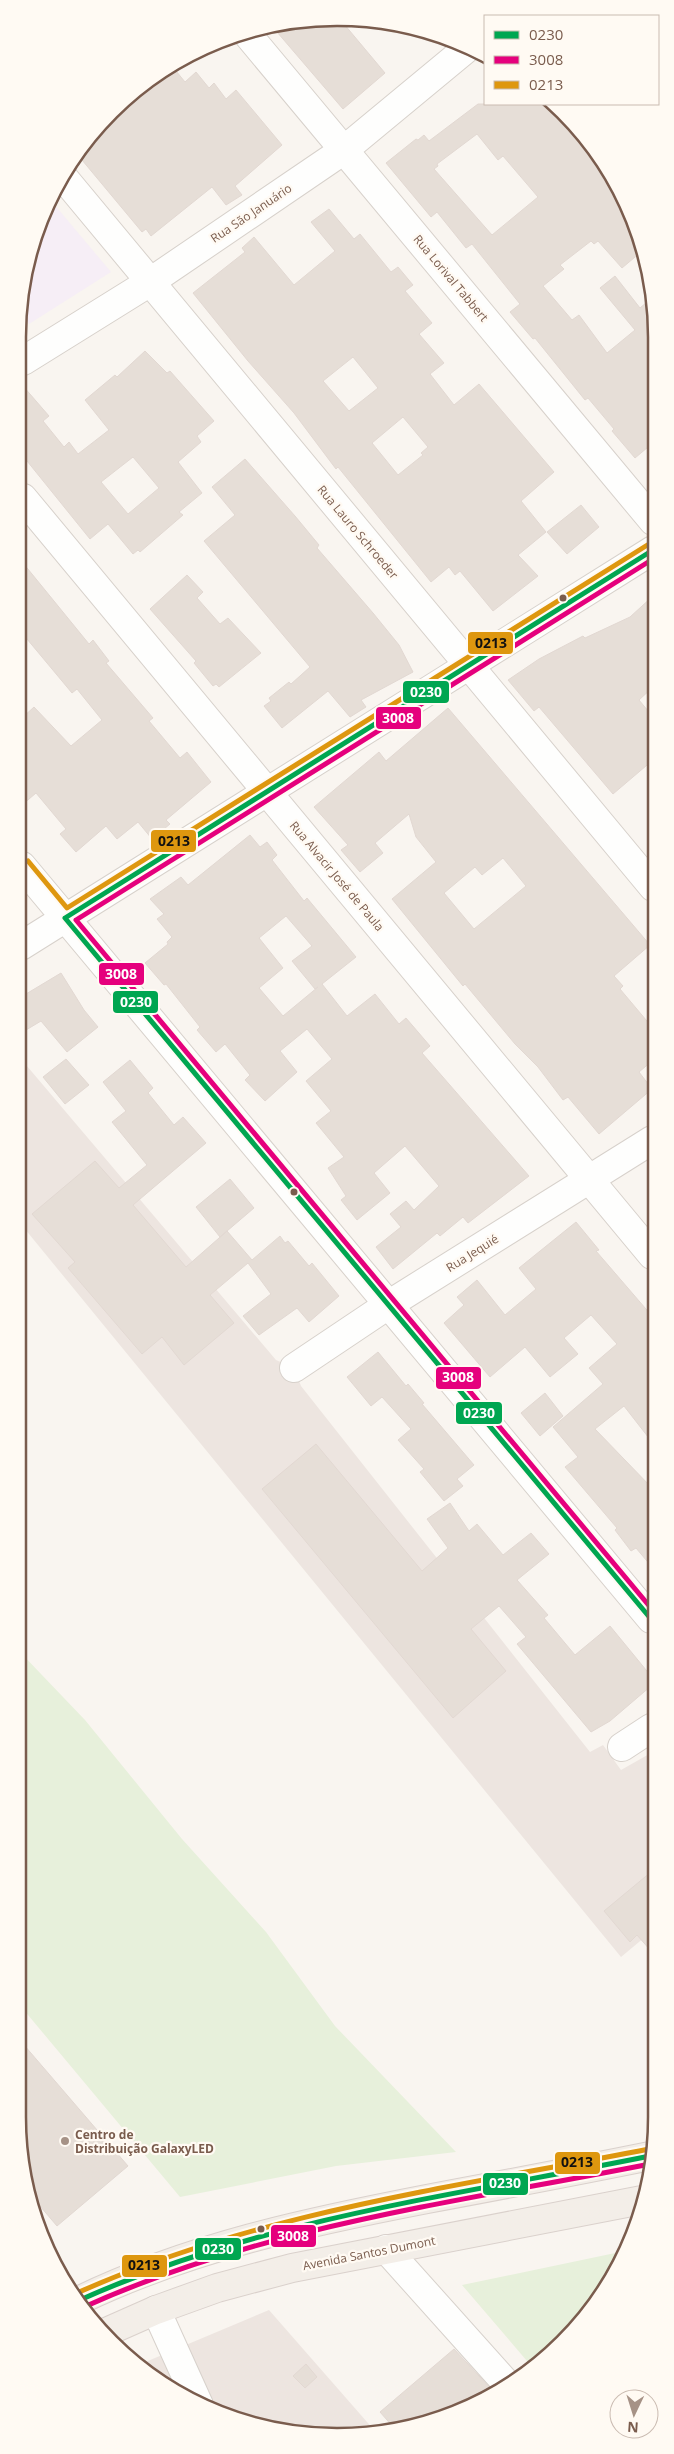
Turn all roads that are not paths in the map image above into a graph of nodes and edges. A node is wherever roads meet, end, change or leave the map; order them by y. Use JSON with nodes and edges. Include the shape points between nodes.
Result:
{"nodes":[{"id":1,"x":251,"y":39,"type":"edge"},
{"id":2,"x":462,"y":53,"type":"edge"},
{"id":3,"x":344,"y":150,"type":"junction"},
{"id":4,"x":68,"y":183,"type":"edge"},
{"id":5,"x":150,"y":282,"type":"junction"},
{"id":6,"x":26,"y":359,"type":"edge"},
{"id":7,"x":26,"y":502,"type":"edge"},
{"id":8,"x":648,"y":515,"type":"edge"},
{"id":9,"x":648,"y":553,"type":"edge"},
{"id":10,"x":468,"y":665,"type":"junction"},
{"id":11,"x":267,"y":792,"type":"junction"},
{"id":12,"x":26,"y":871,"type":"edge"},
{"id":13,"x":648,"y":881,"type":"edge"},
{"id":14,"x":65,"y":918,"type":"junction"},
{"id":15,"x":26,"y":943,"type":"edge"},
{"id":16,"x":648,"y":1143,"type":"edge"},
{"id":17,"x":590,"y":1180,"type":"junction"},
{"id":18,"x":648,"y":1250,"type":"edge"},
{"id":19,"x":388,"y":1305,"type":"junction"},
{"id":20,"x":294,"y":1368,"type":"dead end"},
{"id":21,"x":648,"y":1615,"type":"edge"},
{"id":22,"x":648,"y":1730,"type":"edge"},
{"id":23,"x":622,"y":1747,"type":"dead end"},
{"id":24,"x":645,"y":2157,"type":"edge"},
{"id":25,"x":636,"y":2201,"type":"edge"},
{"id":26,"x":386,"y":2249,"type":"junction"},
{"id":27,"x":85,"y":2298,"type":"edge"},
{"id":28,"x":156,"y":2310,"type":"junction"},
{"id":29,"x":111,"y":2330,"type":"edge"},
{"id":30,"x":503,"y":2379,"type":"edge"},
{"id":31,"x":193,"y":2392,"type":"edge"}],
"edges":[{"from":1,"to":3,"type":"street","name":"Rua Lorival Tabbert"},
{"from":2,"to":3,"type":"street","name":"Rua São Januário"},
{"from":3,"to":5,"type":"street","name":"Rua São Januário"},
{"from":3,"to":8,"type":"street","name":"Rua Lorival Tabbert"},
{"from":4,"to":5,"type":"street","name":"Rua Lauro Schroeder"},
{"from":5,"to":6,"type":"street","name":"Rua São Januário"},
{"from":5,"to":10,"type":"street","name":"Rua Lauro Schroeder"},
{"from":7,"to":11,"type":"street","name":"Rua Alvacir José de Paula"},
{"from":9,"to":10,"type":"street"},
{"from":10,"to":11,"type":"street"},
{"from":10,"to":13,"type":"street","name":"Rua Lauro Schroeder"},
{"from":11,"to":14,"type":"street"},
{"from":11,"to":17,"type":"street","name":"Rua Alvacir José de Paula"},
{"from":12,"to":14,"type":"street"},
{"from":14,"to":15,"type":"street"},
{"from":14,"to":19,"type":"street"},
{"from":16,"to":17,"type":"street","name":"Rua Jequié"},
{"from":17,"to":18,"type":"street","name":"Rua Alvacir José de Paula"},
{"from":17,"to":19,"type":"street","name":"Rua Jequié"},
{"from":19,"to":20,"type":"street","name":"Rua Jequié"},
{"from":19,"to":21,"type":"street"},
{"from":22,"to":23,"type":"street"},
{"from":24,"to":27,"type":"main road","via":[[271,2232],[169,2262]]},
{"from":25,"to":26,"type":"main road","name":"Avenida Santos Dumont"},
{"from":26,"to":28,"type":"main road","name":"Avenida Santos Dumont","via":[[292,2268],[217,2288]]},
{"from":26,"to":30,"type":"street"},
{"from":28,"to":29,"type":"main road","name":"Avenida Santos Dumont"},
{"from":28,"to":31,"type":"street"}]}
